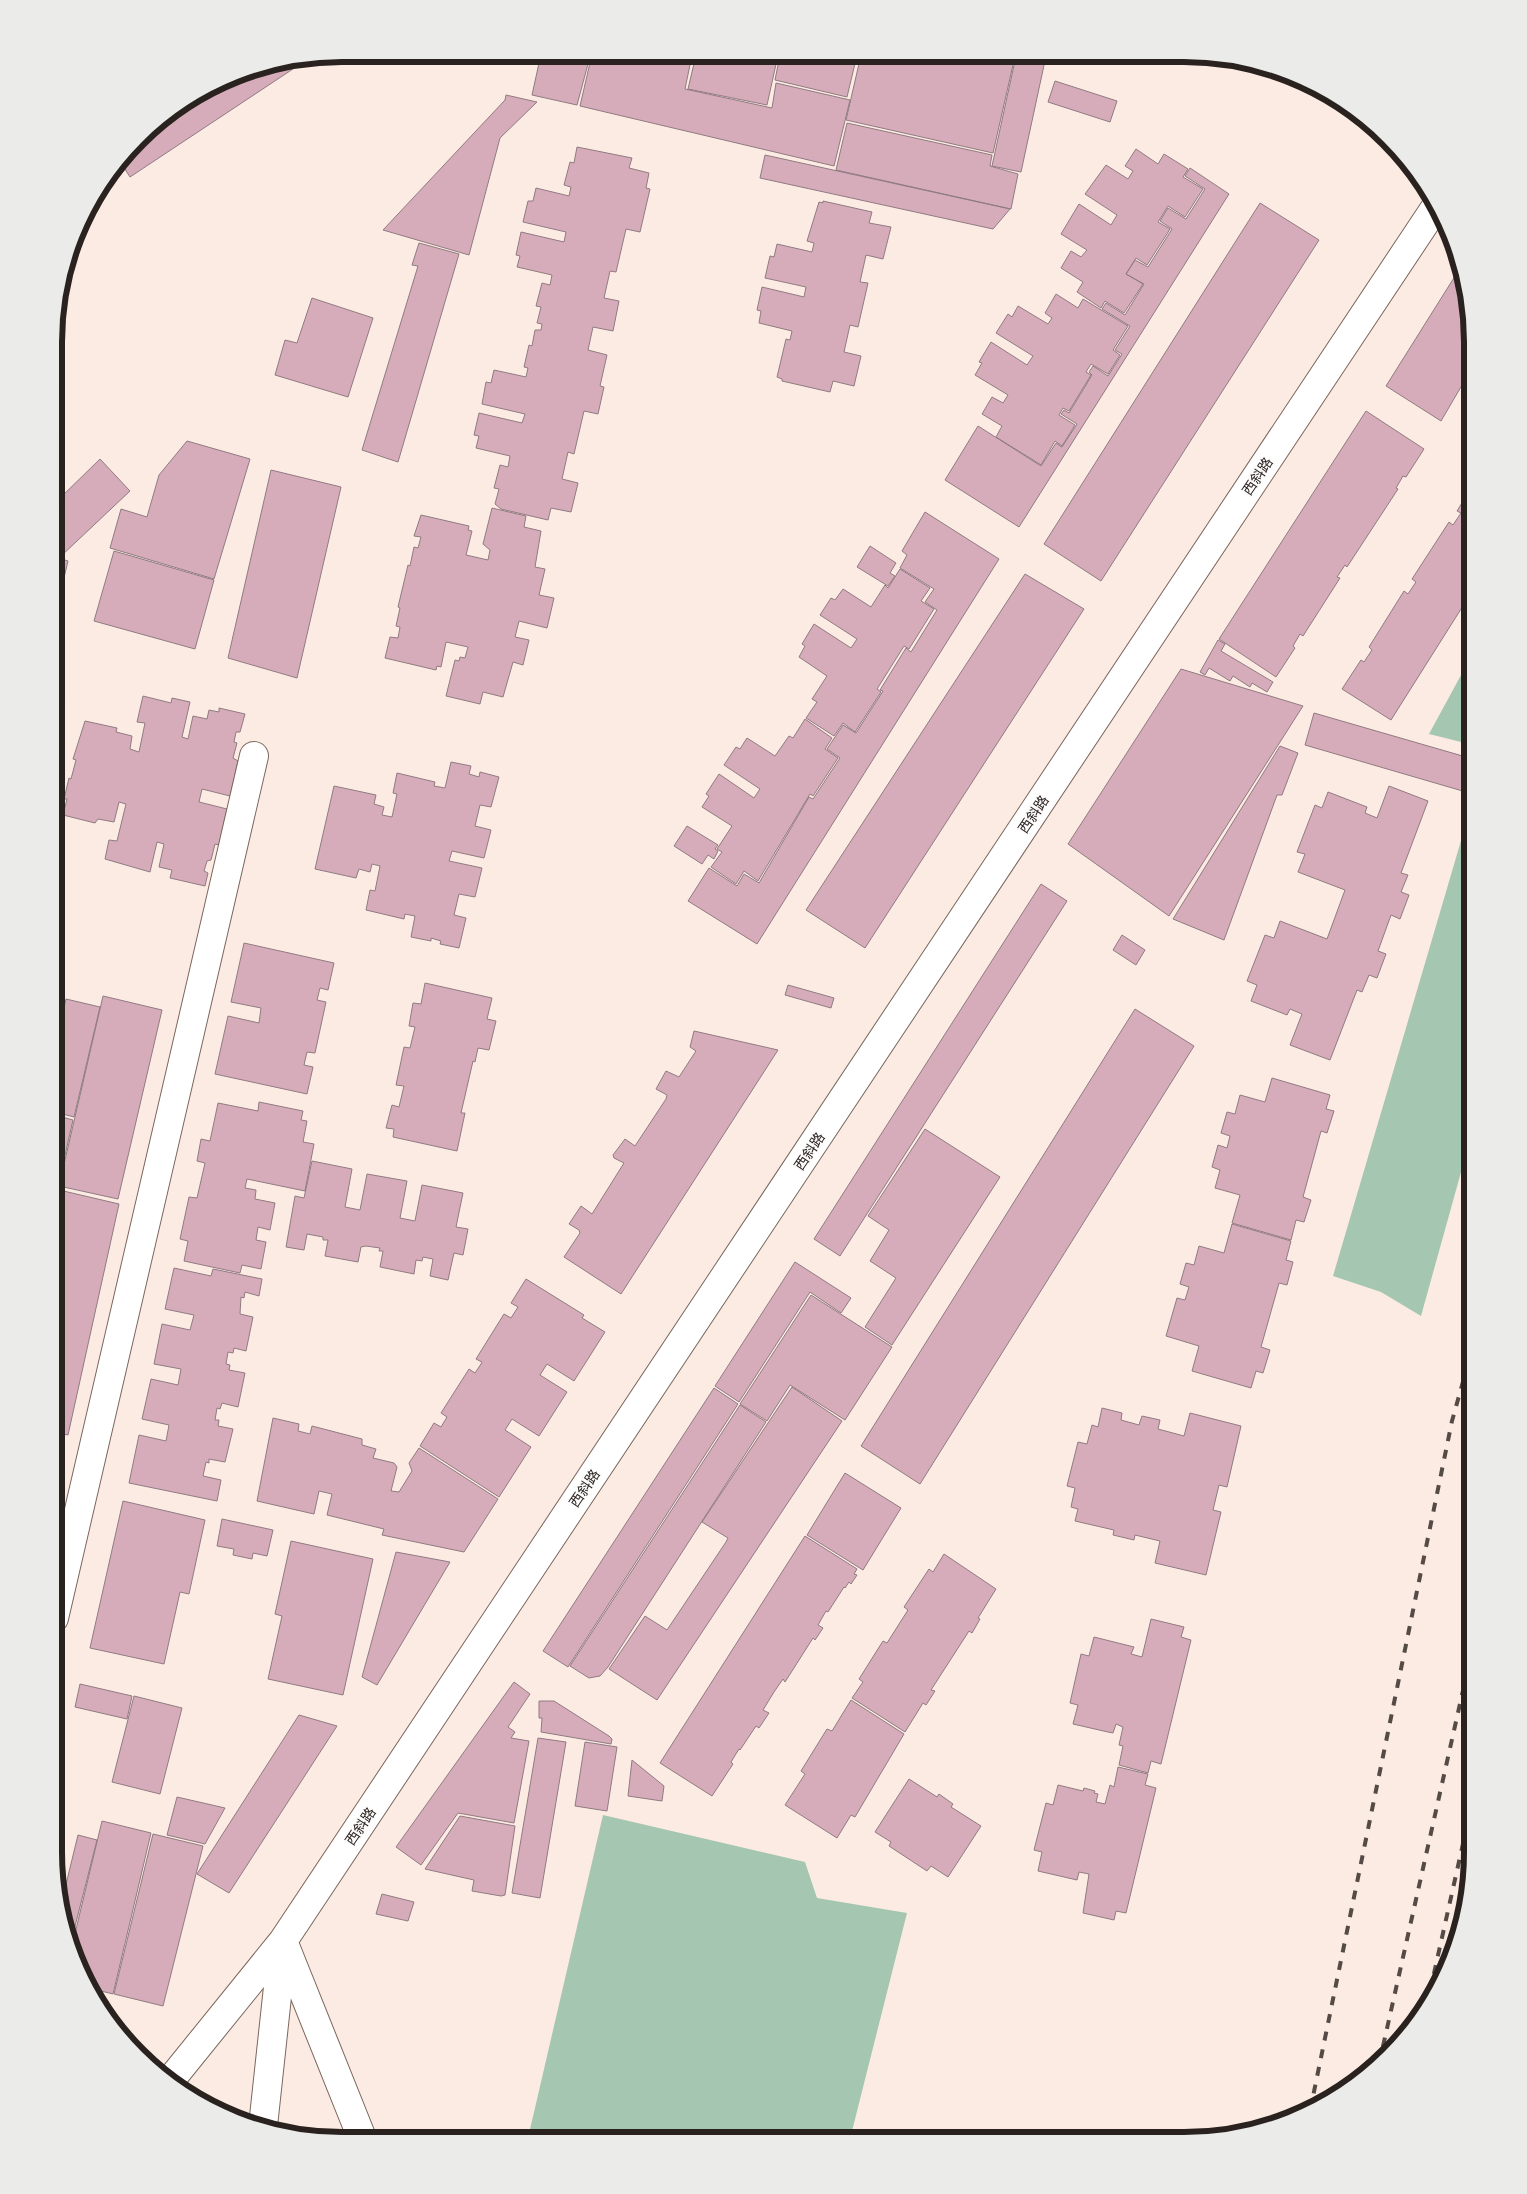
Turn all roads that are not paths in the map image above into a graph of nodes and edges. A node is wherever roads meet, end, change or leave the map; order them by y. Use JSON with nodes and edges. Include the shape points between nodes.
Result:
{"nodes":[{"id":1,"x":1432,"y":213,"type":"edge"},
{"id":2,"x":254,"y":756,"type":"dead end"},
{"id":3,"x":62,"y":1584,"type":"edge"},
{"id":4,"x":283,"y":1942,"type":"junction"},
{"id":5,"x":174,"y":2076,"type":"edge"},
{"id":6,"x":264,"y":2120,"type":"edge"},
{"id":7,"x":360,"y":2132,"type":"edge"}],
"edges":[{"from":1,"to":4,"type":"street","name":"西斜路"},
{"from":2,"to":3,"type":"street"},
{"from":4,"to":5,"type":"street"},
{"from":4,"to":6,"type":"street","name":"西斜路"},
{"from":4,"to":7,"type":"street"}]}
